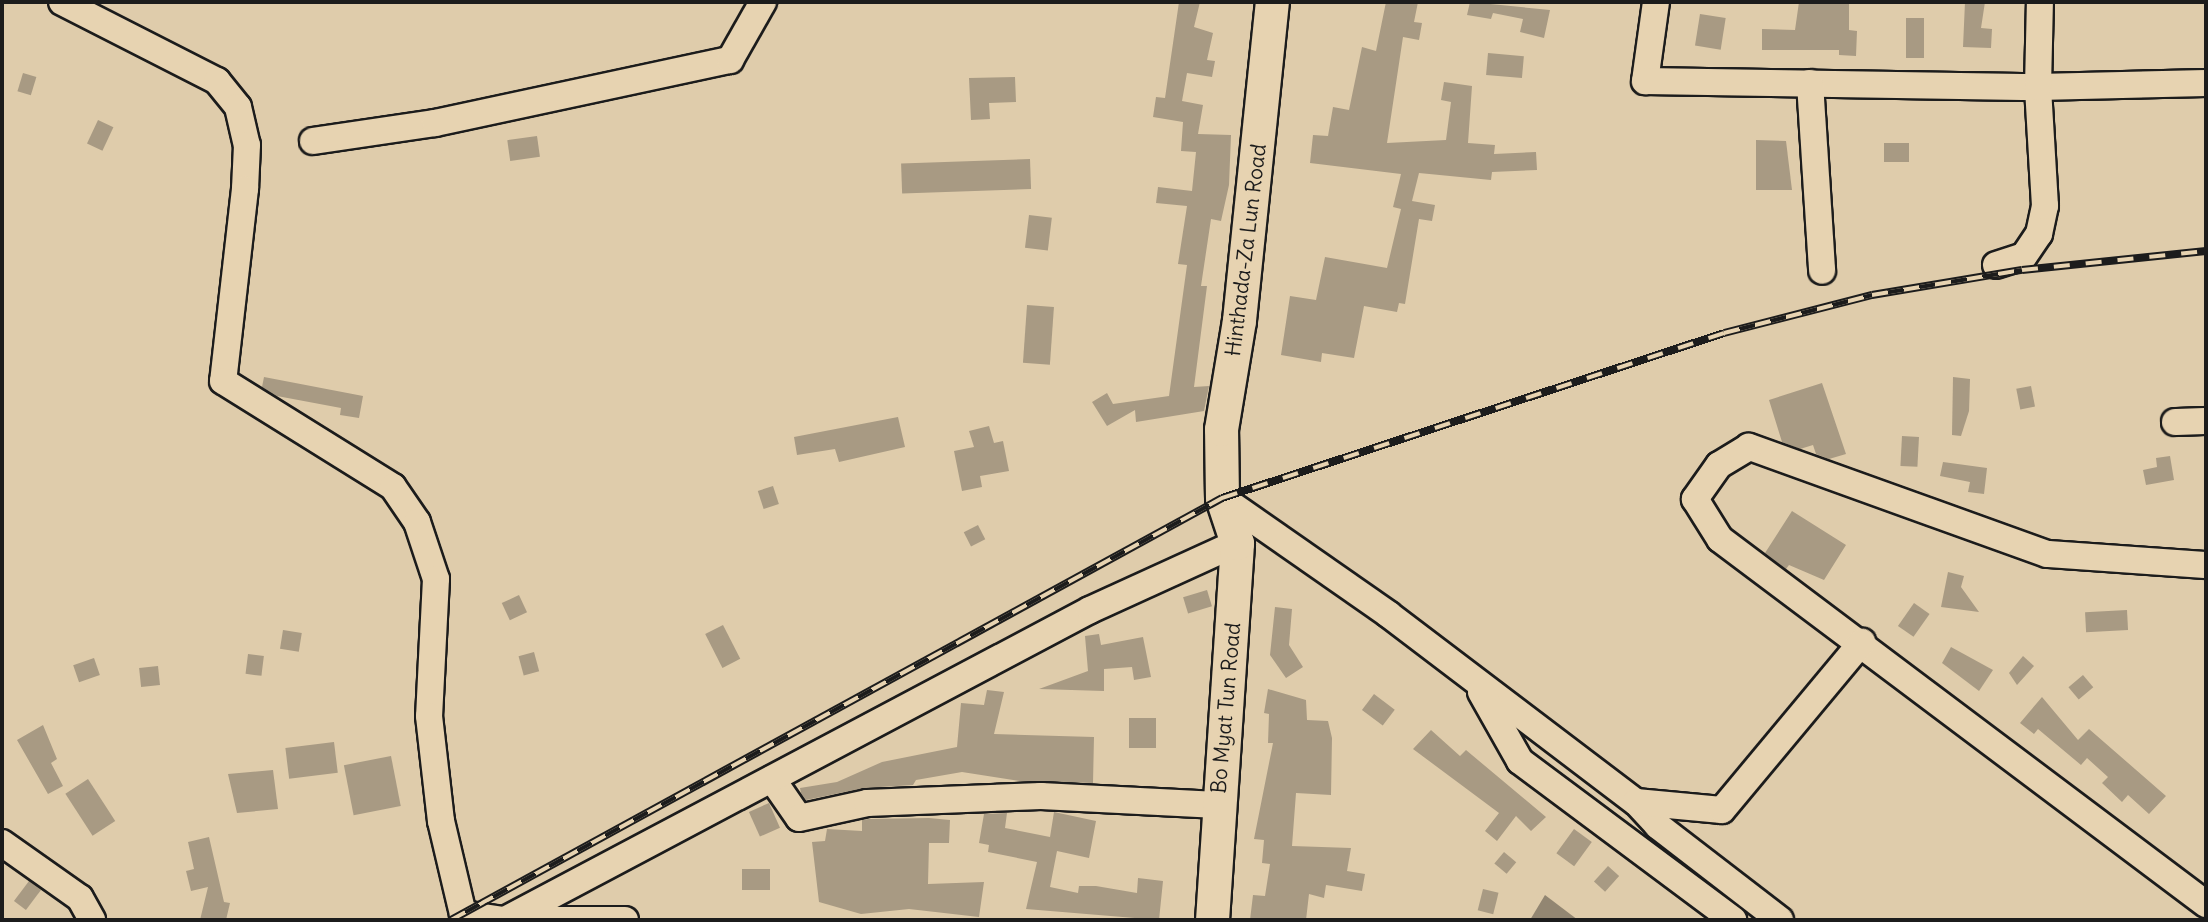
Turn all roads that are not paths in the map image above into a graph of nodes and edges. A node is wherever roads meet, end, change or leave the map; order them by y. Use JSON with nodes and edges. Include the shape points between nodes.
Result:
{"nodes":[{"id":1,"x":62,"y":2,"type":"edge"},
{"id":2,"x":763,"y":2,"type":"edge"},
{"id":3,"x":1272,"y":2,"type":"edge"},
{"id":4,"x":1656,"y":2,"type":"edge"},
{"id":5,"x":2040,"y":2,"type":"edge"},
{"id":6,"x":1810,"y":83,"type":"junction"},
{"id":7,"x":2206,"y":83,"type":"edge"},
{"id":8,"x":2038,"y":87,"type":"junction"},
{"id":9,"x":313,"y":142,"type":"dead end"},
{"id":10,"x":1996,"y":265,"type":"dead end"},
{"id":11,"x":1822,"y":271,"type":"dead end"},
{"id":12,"x":2206,"y":421,"type":"edge"},
{"id":13,"x":2175,"y":422,"type":"dead end"},
{"id":14,"x":1222,"y":498,"type":"junction"},
{"id":15,"x":1237,"y":542,"type":"junction"},
{"id":16,"x":2206,"y":565,"type":"edge"},
{"id":17,"x":1862,"y":642,"type":"junction"},
{"id":18,"x":1475,"y":683,"type":"junction"},
{"id":19,"x":772,"y":779,"type":"junction"},
{"id":20,"x":1636,"y":802,"type":"junction"},
{"id":21,"x":1218,"y":806,"type":"junction"},
{"id":22,"x":2,"y":843,"type":"edge"},
{"id":23,"x":2206,"y":904,"type":"edge"},
{"id":24,"x":92,"y":920,"type":"edge"},
{"id":25,"x":506,"y":920,"type":"edge"},
{"id":26,"x":625,"y":920,"type":"edge"},
{"id":27,"x":1212,"y":920,"type":"edge"},
{"id":28,"x":1733,"y":920,"type":"edge"},
{"id":29,"x":1780,"y":920,"type":"edge"}],
"edges":[{"from":1,"to":25,"type":"street","via":[[218,81],[238,107],[247,145],[245,189],[223,381],[393,487],[417,522],[436,579],[429,716],[440,821],[463,914]]},
{"from":2,"to":9,"type":"street","via":[[730,60],[435,123]]},
{"from":3,"to":14,"type":"main road","name":"Hinthada-Za Lun Road","via":[[1239,320],[1221,429]]},
{"from":4,"to":6,"type":"street","via":[[1645,81]]},
{"from":5,"to":8,"type":"street"},
{"from":6,"to":8,"type":"street"},
{"from":6,"to":11,"type":"street"},
{"from":7,"to":8,"type":"street"},
{"from":8,"to":10,"type":"street","via":[[2045,206],[2039,234],[2024,256]]},
{"from":12,"to":13,"type":"street"},
{"from":14,"to":15,"type":"main road","name":"Bo Myat Tun Road"},
{"from":14,"to":18,"type":"street"},
{"from":15,"to":19,"type":"street","via":[[1090,610]]},
{"from":15,"to":21,"type":"main road","name":"Bo Myat Tun Road"},
{"from":16,"to":17,"type":"street","via":[[2047,554],[1749,447],[1719,464],[1695,499],[1720,539]]},
{"from":17,"to":20,"type":"street","via":[[1722,810]]},
{"from":17,"to":23,"type":"street"},
{"from":18,"to":20,"type":"street"},
{"from":18,"to":28,"type":"street","via":[[1520,761]]},
{"from":19,"to":21,"type":"street","via":[[799,818],[867,803],[1041,796]]},
{"from":19,"to":25,"type":"street"},
{"from":20,"to":29,"type":"street","via":[[1658,826]]},
{"from":21,"to":27,"type":"main road","name":"Bo Myat Tun Road"},
{"from":22,"to":24,"type":"street","via":[[80,898]]},
{"from":25,"to":26,"type":"street"}]}
